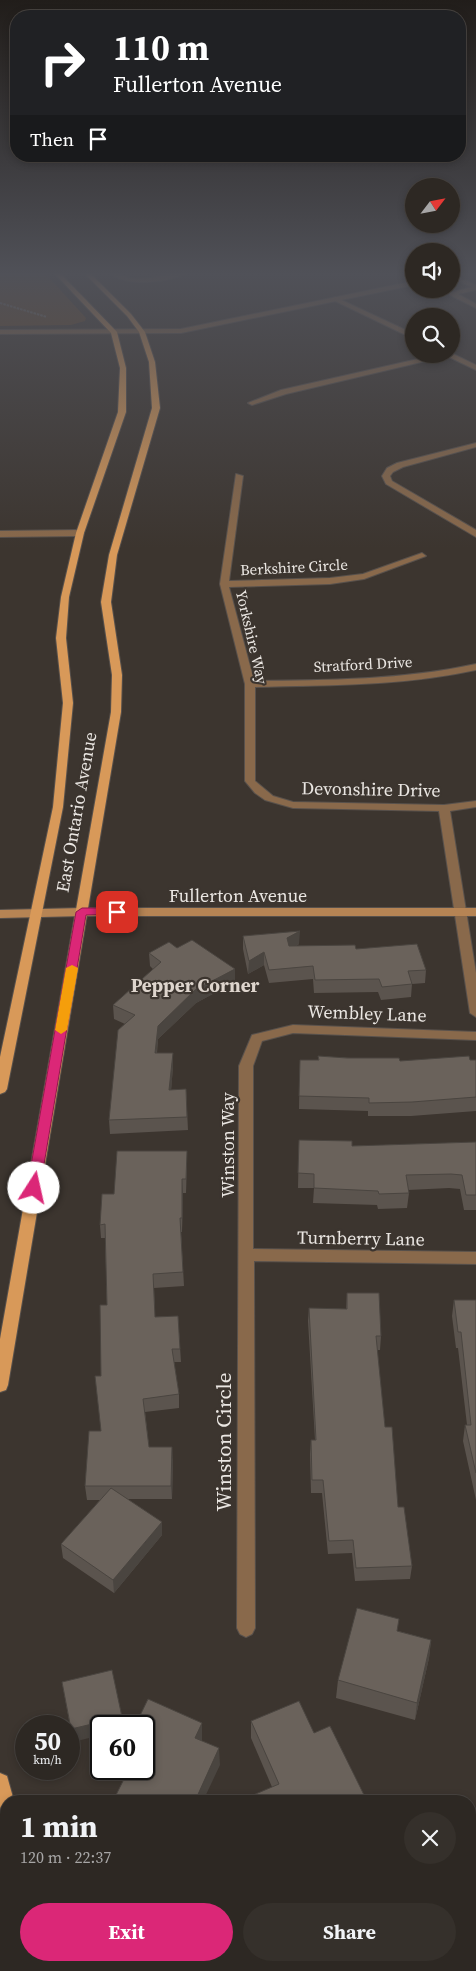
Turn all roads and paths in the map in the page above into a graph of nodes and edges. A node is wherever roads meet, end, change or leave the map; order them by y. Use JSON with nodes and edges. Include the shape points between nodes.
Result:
{"nodes":[{"id":1,"x":122,"y":364,"type":"edge"},
{"id":2,"x":152,"y":364,"type":"edge"},
{"id":3,"x":405,"y":364,"type":"edge"},
{"id":4,"x":252,"y":404,"type":"dead end"},
{"id":5,"x":476,"y":445,"type":"edge"},
{"id":6,"x":239,"y":476,"type":"dead end"},
{"id":7,"x":80,"y":533,"type":"junction"},
{"id":8,"x":0,"y":534,"type":"edge"},
{"id":9,"x":476,"y":534,"type":"edge"},
{"id":10,"x":422,"y":556,"type":"dead end"},
{"id":11,"x":224,"y":584,"type":"junction"},
{"id":12,"x":476,"y":667,"type":"edge"},
{"id":13,"x":250,"y":684,"type":"junction"},
{"id":14,"x":267,"y":798,"type":"joint"},
{"id":15,"x":476,"y":804,"type":"edge"},
{"id":16,"x":444,"y":808,"type":"junction"},
{"id":17,"x":82,"y":912,"type":"junction"},
{"id":18,"x":460,"y":912,"type":"junction"},
{"id":19,"x":476,"y":912,"type":"edge"},
{"id":20,"x":36,"y":913,"type":"junction"},
{"id":21,"x":0,"y":914,"type":"edge"},
{"id":22,"x":476,"y":1013,"type":"edge"},
{"id":23,"x":476,"y":1036,"type":"edge"},
{"id":24,"x":257,"y":1038,"type":"joint"},
{"id":25,"x":0,"y":1089,"type":"edge"},
{"id":26,"x":245,"y":1255,"type":"junction"},
{"id":27,"x":476,"y":1258,"type":"edge"},
{"id":28,"x":0,"y":1385,"type":"edge"},
{"id":29,"x":246,"y":1628,"type":"dead end"}],
"edges":[{"from":1,"to":7,"type":"main road","name":"East Ontario Avenue","via":[[122,412]]},
{"from":2,"to":17,"type":"main road","name":"East Ontario Avenue","via":[[156,408],[111,565],[106,602],[117,675],[116,712]]},
{"from":3,"to":4,"type":"street","via":[[284,392]]},
{"from":5,"to":9,"type":"street","via":[[400,465],[386,476],[389,482]]},
{"from":6,"to":11,"type":"street","name":"Yorkshire Way"},
{"from":7,"to":8,"type":"street"},
{"from":7,"to":20,"type":"main road","name":"East Ontario Avenue","via":[[65,596],[61,638],[68,703],[58,807]]},
{"from":10,"to":11,"type":"street","name":"Berkshire Circle","via":[[364,576],[330,581]]},
{"from":11,"to":13,"type":"street","name":"Yorkshire Way"},
{"from":12,"to":13,"type":"street","name":"Stratford Drive","via":[[459,672],[380,680]]},
{"from":13,"to":14,"type":"street","name":"Yorkshire Way","via":[[250,782]]},
{"from":14,"to":16,"type":"street","name":"Devonshire Drive","via":[[293,805]]},
{"from":15,"to":16,"type":"street","name":"Devonshire Drive"},
{"from":16,"to":18,"type":"street"},
{"from":17,"to":18,"type":"main road","name":"Fullerton Avenue"},
{"from":17,"to":20,"type":"main road","name":"Fullerton Avenue"},
{"from":17,"to":28,"type":"main road","name":"East Ontario Avenue"},
{"from":18,"to":19,"type":"main road","name":"Fullerton Avenue"},
{"from":18,"to":22,"type":"street"},
{"from":20,"to":21,"type":"main road","name":"Fullerton Avenue"},
{"from":20,"to":25,"type":"main road","name":"East Ontario Avenue"},
{"from":23,"to":24,"type":"street","name":"Wembley Lane","via":[[293,1029]]},
{"from":24,"to":26,"type":"street","name":"Winston Way","via":[[246,1066]]},
{"from":26,"to":27,"type":"street","name":"Turnberry Lane"},
{"from":26,"to":29,"type":"street","name":"Winston Circle"}]}
